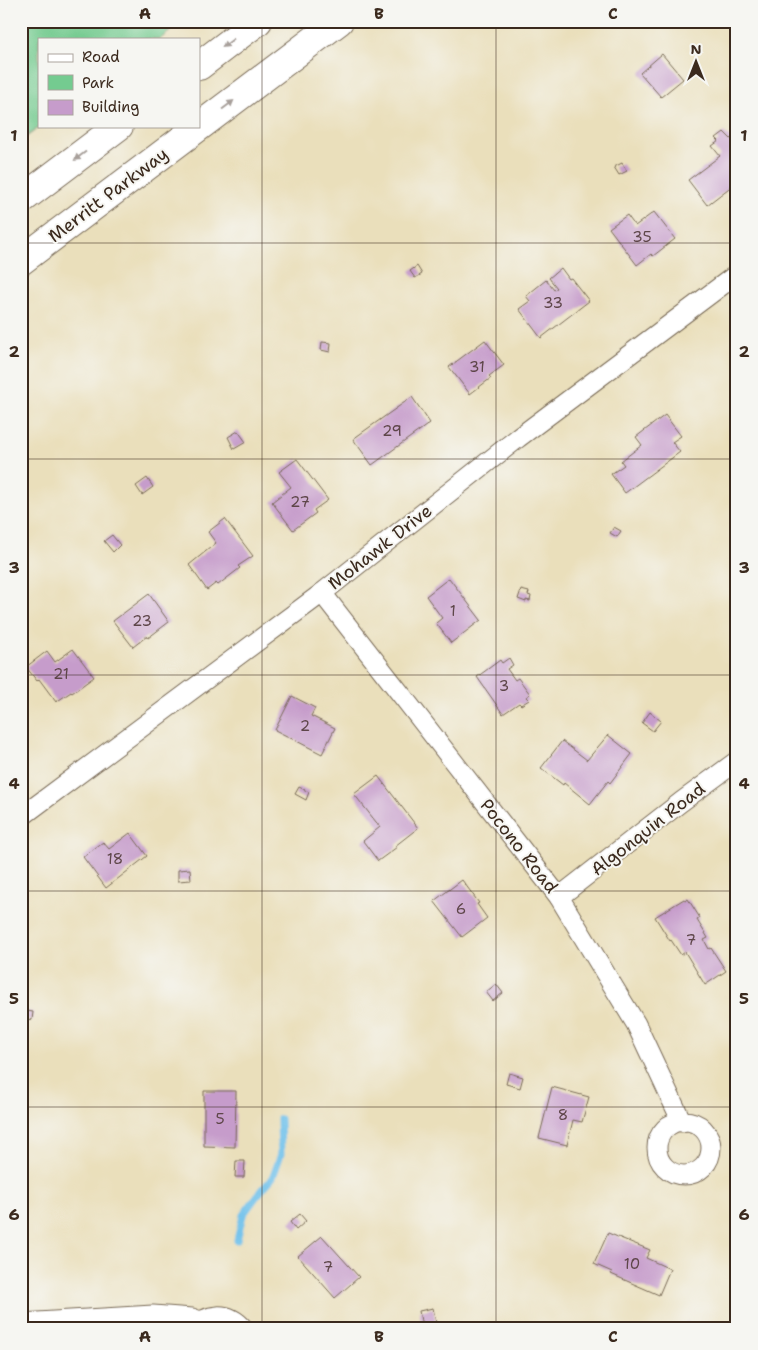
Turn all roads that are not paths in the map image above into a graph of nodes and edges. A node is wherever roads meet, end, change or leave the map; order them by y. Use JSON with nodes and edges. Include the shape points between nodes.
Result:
{"nodes":[{"id":1,"x":258,"y":21,"type":"edge"},
{"id":2,"x":339,"y":21,"type":"edge"},
{"id":3,"x":200,"y":65,"type":"edge"},
{"id":4,"x":200,"y":126,"type":"edge"},
{"id":5,"x":116,"y":128,"type":"edge"},
{"id":6,"x":197,"y":128,"type":"edge"},
{"id":7,"x":21,"y":200,"type":"edge"},
{"id":8,"x":21,"y":261,"type":"edge"},
{"id":9,"x":737,"y":274,"type":"edge"},
{"id":10,"x":322,"y":593,"type":"junction"},
{"id":11,"x":737,"y":761,"type":"edge"},
{"id":12,"x":21,"y":818,"type":"edge"},
{"id":13,"x":559,"y":897,"type":"junction"},
{"id":14,"x":682,"y":1122,"type":"dead end"},
{"id":15,"x":21,"y":1323,"type":"edge"},
{"id":16,"x":195,"y":1325,"type":"edge"},
{"id":17,"x":244,"y":1329,"type":"edge"}],
"edges":[{"from":1,"to":3,"type":"highway","one_way":true},
{"from":4,"to":2,"type":"highway","name":"Merritt Parkway","one_way":true},
{"from":5,"to":7,"type":"highway","one_way":true},
{"from":8,"to":6,"type":"highway","name":"Merritt Parkway","one_way":true},
{"from":9,"to":10,"type":"street","name":"Mohawk Drive","via":[[518,438]]},
{"from":10,"to":12,"type":"street","name":"Mohawk Drive"},
{"from":10,"to":13,"type":"street","name":"Pocono Road"},
{"from":11,"to":13,"type":"street","name":"Algonquin Road"},
{"from":13,"to":14,"type":"street","name":"Pocono Road","via":[[636,1024]]},
{"from":15,"to":16,"type":"street","via":[[153,1315],[192,1318]]},
{"from":16,"to":17,"type":"street","via":[[211,1316],[223,1316]]}]}
